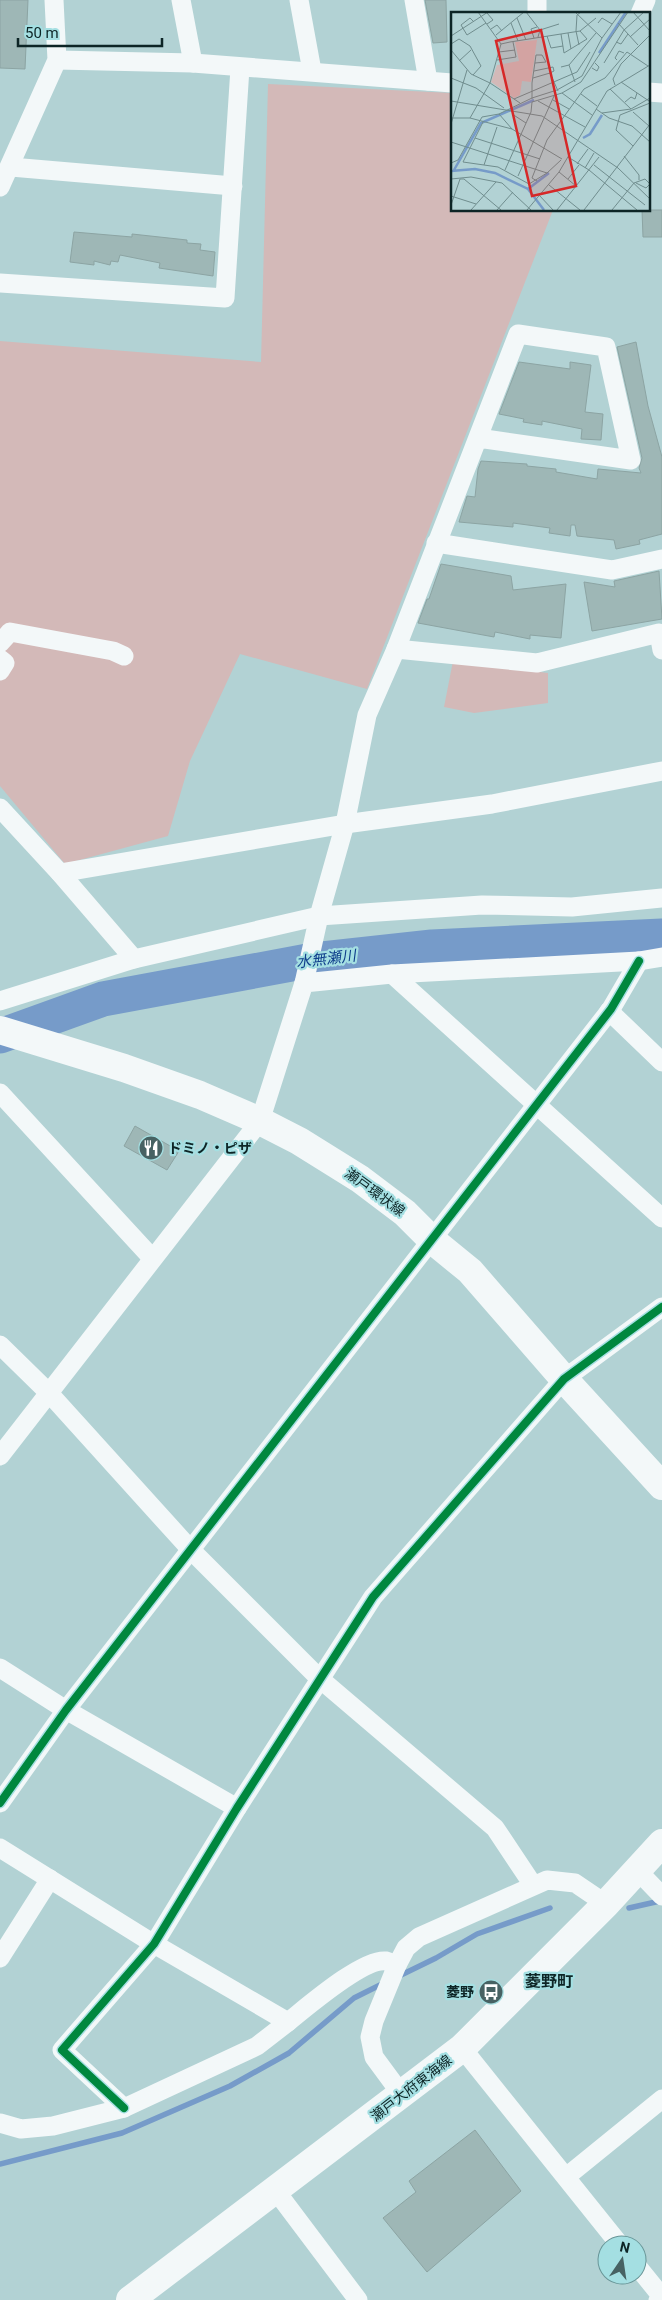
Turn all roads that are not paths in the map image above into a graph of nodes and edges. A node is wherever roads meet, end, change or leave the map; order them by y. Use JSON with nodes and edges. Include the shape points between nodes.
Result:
{"nodes":[{"id":1,"x":54,"y":0,"type":"edge"},
{"id":2,"x":181,"y":0,"type":"edge"},
{"id":3,"x":299,"y":0,"type":"edge"},
{"id":4,"x":414,"y":0,"type":"edge"},
{"id":5,"x":646,"y":0,"type":"edge"},
{"id":6,"x":641,"y":12,"type":"edge"},
{"id":7,"x":57,"y":60,"type":"junction"},
{"id":8,"x":193,"y":63,"type":"junction"},
{"id":9,"x":240,"y":68,"type":"junction"},
{"id":10,"x":312,"y":72,"type":"junction"},
{"id":11,"x":428,"y":81,"type":"junction"},
{"id":12,"x":451,"y":83,"type":"edge"},
{"id":13,"x":11,"y":167,"type":"junction"},
{"id":14,"x":233,"y":186,"type":"junction"},
{"id":15,"x":0,"y":187,"type":"edge"},
{"id":16,"x":0,"y":283,"type":"edge"},
{"id":17,"x":478,"y":438,"type":"junction"},
{"id":18,"x":436,"y":543,"type":"junction"},
{"id":19,"x":662,"y":559,"type":"edge"},
{"id":20,"x":661,"y":639,"type":"edge"},
{"id":21,"x":0,"y":644,"type":"edge"},
{"id":22,"x":396,"y":649,"type":"junction"},
{"id":23,"x":124,"y":656,"type":"dead end"},
{"id":24,"x":0,"y":659,"type":"edge"},
{"id":25,"x":0,"y":671,"type":"edge"},
{"id":26,"x":662,"y":772,"type":"edge"},
{"id":27,"x":0,"y":808,"type":"edge"},
{"id":28,"x":345,"y":824,"type":"junction"},
{"id":29,"x":60,"y":873,"type":"junction"},
{"id":30,"x":662,"y":898,"type":"edge"},
{"id":31,"x":319,"y":916,"type":"junction"},
{"id":32,"x":662,"y":957,"type":"edge"},
{"id":33,"x":134,"y":959,"type":"junction"},
{"id":34,"x":639,"y":961,"type":"junction"},
{"id":35,"x":392,"y":974,"type":"junction"},
{"id":36,"x":304,"y":983,"type":"junction"},
{"id":37,"x":0,"y":1001,"type":"edge"},
{"id":38,"x":609,"y":1011,"type":"junction"},
{"id":39,"x":0,"y":1030,"type":"edge"},
{"id":40,"x":662,"y":1062,"type":"edge"},
{"id":41,"x":0,"y":1094,"type":"edge"},
{"id":42,"x":536,"y":1103,"type":"junction"},
{"id":43,"x":260,"y":1121,"type":"junction"},
{"id":44,"x":662,"y":1218,"type":"edge"},
{"id":45,"x":432,"y":1240,"type":"junction"},
{"id":46,"x":152,"y":1258,"type":"junction"},
{"id":47,"x":662,"y":1307,"type":"edge"},
{"id":48,"x":0,"y":1345,"type":"edge"},
{"id":49,"x":564,"y":1379,"type":"junction"},
{"id":50,"x":49,"y":1393,"type":"junction"},
{"id":51,"x":0,"y":1456,"type":"edge"},
{"id":52,"x":662,"y":1486,"type":"edge"},
{"id":53,"x":191,"y":1550,"type":"junction"},
{"id":54,"x":0,"y":1668,"type":"edge"},
{"id":55,"x":319,"y":1678,"type":"junction"},
{"id":56,"x":66,"y":1710,"type":"junction"},
{"id":57,"x":0,"y":1803,"type":"edge"},
{"id":58,"x":237,"y":1808,"type":"junction"},
{"id":59,"x":662,"y":1843,"type":"edge"},
{"id":60,"x":0,"y":1848,"type":"edge"},
{"id":61,"x":643,"y":1876,"type":"junction"},
{"id":62,"x":50,"y":1879,"type":"junction"},
{"id":63,"x":533,"y":1885,"type":"junction"},
{"id":64,"x":662,"y":1896,"type":"edge"},
{"id":65,"x":606,"y":1904,"type":"junction"},
{"id":66,"x":154,"y":1944,"type":"junction"},
{"id":67,"x":0,"y":1958,"type":"edge"},
{"id":68,"x":397,"y":1965,"type":"junction"},
{"id":69,"x":288,"y":2022,"type":"junction"},
{"id":70,"x":462,"y":2048,"type":"junction"},
{"id":71,"x":402,"y":2095,"type":"junction"},
{"id":72,"x":662,"y":2099,"type":"edge"},
{"id":73,"x":124,"y":2108,"type":"junction"},
{"id":74,"x":0,"y":2123,"type":"edge"},
{"id":75,"x":566,"y":2177,"type":"junction"},
{"id":76,"x":276,"y":2191,"type":"junction"},
{"id":77,"x":612,"y":2235,"type":"edge"},
{"id":78,"x":647,"y":2278,"type":"edge"},
{"id":79,"x":130,"y":2300,"type":"edge"},
{"id":80,"x":358,"y":2300,"type":"edge"},
{"id":81,"x":658,"y":2300,"type":"edge"}],
"edges":[{"from":1,"to":7,"type":"street"},
{"from":2,"to":8,"type":"street"},
{"from":3,"to":10,"type":"street"},
{"from":4,"to":11,"type":"street"},
{"from":5,"to":6,"type":"street"},
{"from":7,"to":8,"type":"street"},
{"from":7,"to":13,"type":"street"},
{"from":8,"to":9,"type":"street"},
{"from":9,"to":10,"type":"street"},
{"from":9,"to":14,"type":"street"},
{"from":10,"to":11,"type":"street"},
{"from":11,"to":12,"type":"street"},
{"from":13,"to":14,"type":"street"},
{"from":13,"to":15,"type":"street"},
{"from":14,"to":16,"type":"street","via":[[225,298]]},
{"from":17,"to":17,"type":"street","via":[[518,334],[606,347],[631,460]]},
{"from":17,"to":18,"type":"street"},
{"from":18,"to":19,"type":"street","via":[[612,570]]},
{"from":18,"to":22,"type":"street"},
{"from":20,"to":22,"type":"street","via":[[536,663]]},
{"from":21,"to":23,"type":"street","via":[[10,632]]},
{"from":22,"to":28,"type":"street","via":[[366,715]]},
{"from":24,"to":25,"type":"street","via":[[5,663]]},
{"from":26,"to":28,"type":"street","via":[[492,804]]},
{"from":27,"to":29,"type":"street"},
{"from":28,"to":29,"type":"street"},
{"from":28,"to":31,"type":"street"},
{"from":29,"to":33,"type":"street"},
{"from":30,"to":31,"type":"street","via":[[572,907],[482,905]]},
{"from":31,"to":33,"type":"street"},
{"from":31,"to":36,"type":"street"},
{"from":32,"to":34,"type":"street"},
{"from":33,"to":37,"type":"street"},
{"from":34,"to":35,"type":"street"},
{"from":34,"to":38,"type":"street"},
{"from":35,"to":36,"type":"street"},
{"from":35,"to":42,"type":"street"},
{"from":36,"to":43,"type":"street"},
{"from":38,"to":40,"type":"street"},
{"from":38,"to":42,"type":"street"},
{"from":39,"to":43,"type":"main road","name":"瀬戸環状線","via":[[167,1082]]},
{"from":41,"to":46,"type":"street"},
{"from":42,"to":44,"type":"street"},
{"from":42,"to":45,"type":"street"},
{"from":43,"to":45,"type":"main road","name":"瀬戸環状線","via":[[300,1141],[360,1179],[405,1213]]},
{"from":43,"to":46,"type":"street"},
{"from":45,"to":49,"type":"main road","name":"瀬戸環状線","via":[[470,1271]]},
{"from":45,"to":53,"type":"street"},
{"from":46,"to":50,"type":"street"},
{"from":47,"to":49,"type":"street"},
{"from":48,"to":50,"type":"street"},
{"from":49,"to":52,"type":"main road","name":"瀬戸環状線"},
{"from":49,"to":55,"type":"street","via":[[373,1597]]},
{"from":50,"to":51,"type":"street"},
{"from":50,"to":53,"type":"street"},
{"from":53,"to":55,"type":"street"},
{"from":53,"to":56,"type":"street"},
{"from":54,"to":56,"type":"street"},
{"from":55,"to":58,"type":"street"},
{"from":55,"to":63,"type":"street","via":[[496,1828]]},
{"from":56,"to":57,"type":"street"},
{"from":56,"to":58,"type":"street"},
{"from":58,"to":66,"type":"street"},
{"from":59,"to":61,"type":"main road","name":"瀬戸大府東海線"},
{"from":60,"to":62,"type":"street"},
{"from":61,"to":64,"type":"street"},
{"from":61,"to":65,"type":"main road","name":"瀬戸大府東海線"},
{"from":62,"to":66,"type":"street"},
{"from":62,"to":67,"type":"street"},
{"from":63,"to":65,"type":"street","via":[[547,1880],[575,1883]]},
{"from":63,"to":68,"type":"street","via":[[419,1937],[406,1948]]},
{"from":65,"to":70,"type":"main road","name":"瀬戸大府東海線"},
{"from":66,"to":69,"type":"street"},
{"from":66,"to":73,"type":"street","via":[[62,2050]]},
{"from":68,"to":69,"type":"street","via":[[385,1961],[356,1972]]},
{"from":68,"to":71,"type":"street","via":[[370,2037],[374,2057]]},
{"from":69,"to":73,"type":"street","via":[[257,2046]]},
{"from":70,"to":71,"type":"main road","name":"瀬戸大府東海線"},
{"from":70,"to":75,"type":"street"},
{"from":71,"to":76,"type":"main road","name":"瀬戸大府東海線"},
{"from":72,"to":75,"type":"street"},
{"from":73,"to":74,"type":"street","via":[[53,2126],[21,2129]]},
{"from":75,"to":77,"type":"street"},
{"from":76,"to":79,"type":"main road","name":"瀬戸大府東海線"},
{"from":76,"to":80,"type":"street"},
{"from":78,"to":81,"type":"street","via":[[662,2297]]}]}
